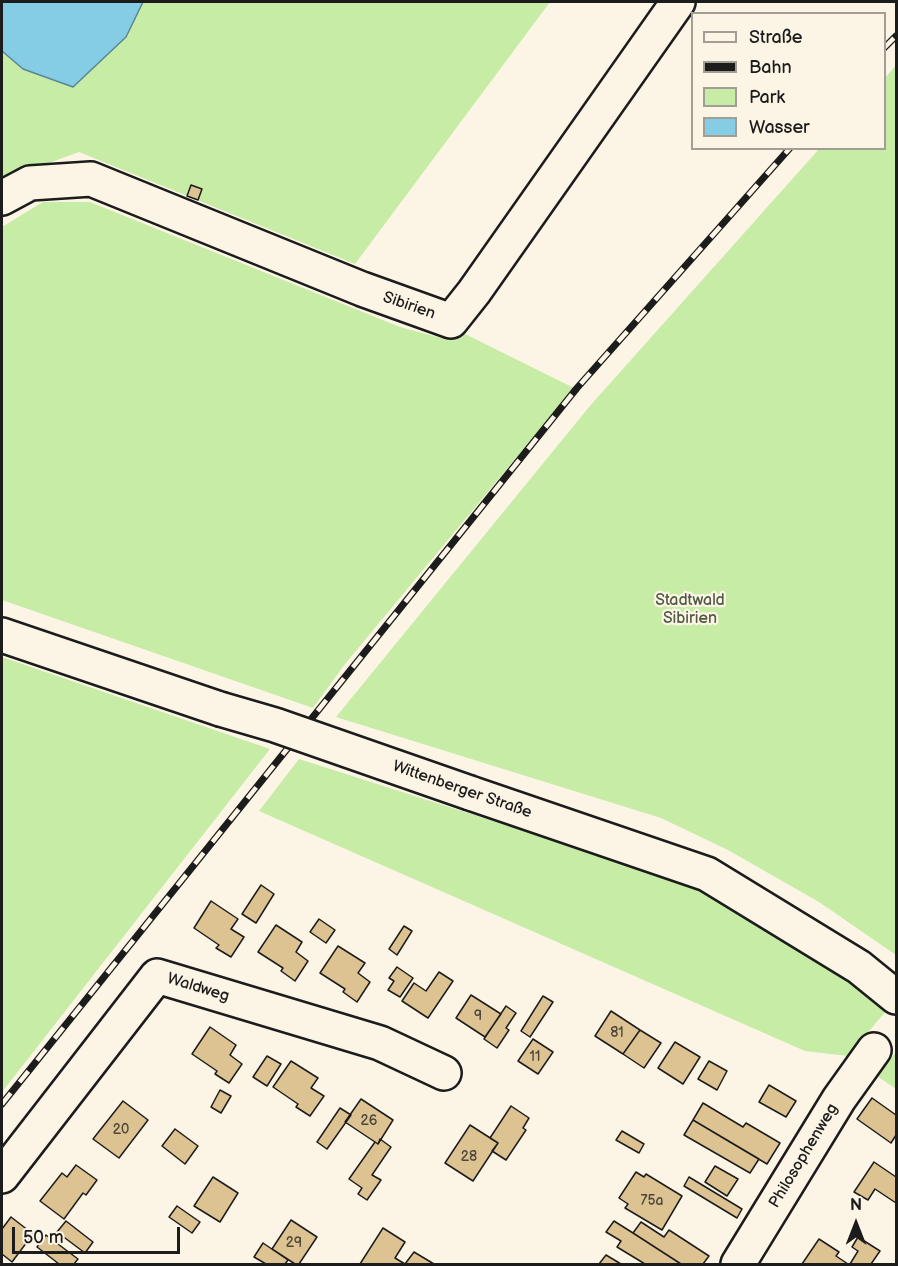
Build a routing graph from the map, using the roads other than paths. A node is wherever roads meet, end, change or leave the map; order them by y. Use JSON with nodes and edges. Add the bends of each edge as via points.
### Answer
{"nodes":[{"id":1,"x":678,"y":2,"type":"edge"},
{"id":2,"x":2,"y":198,"type":"edge"},
{"id":3,"x":2,"y":635,"type":"edge"},
{"id":4,"x":897,"y":997,"type":"edge"},
{"id":5,"x":873,"y":1050,"type":"dead end"},
{"id":6,"x":444,"y":1073,"type":"dead end"},
{"id":7,"x":2,"y":1176,"type":"edge"},
{"id":8,"x":738,"y":1264,"type":"edge"}],
"edges":[{"from":1,"to":2,"type":"street","name":"Sibirien","via":[[451,321],[362,290],[91,179],[30,183]]},
{"from":3,"to":4,"type":"street","name":"Wittenberger Straße","bridge":true,"via":[[707,874],[859,967]]},
{"from":5,"to":8,"type":"street","name":"Philosophenweg"},
{"from":6,"to":7,"type":"street","name":"Waldweg","via":[[380,1043],[157,976]]}]}
